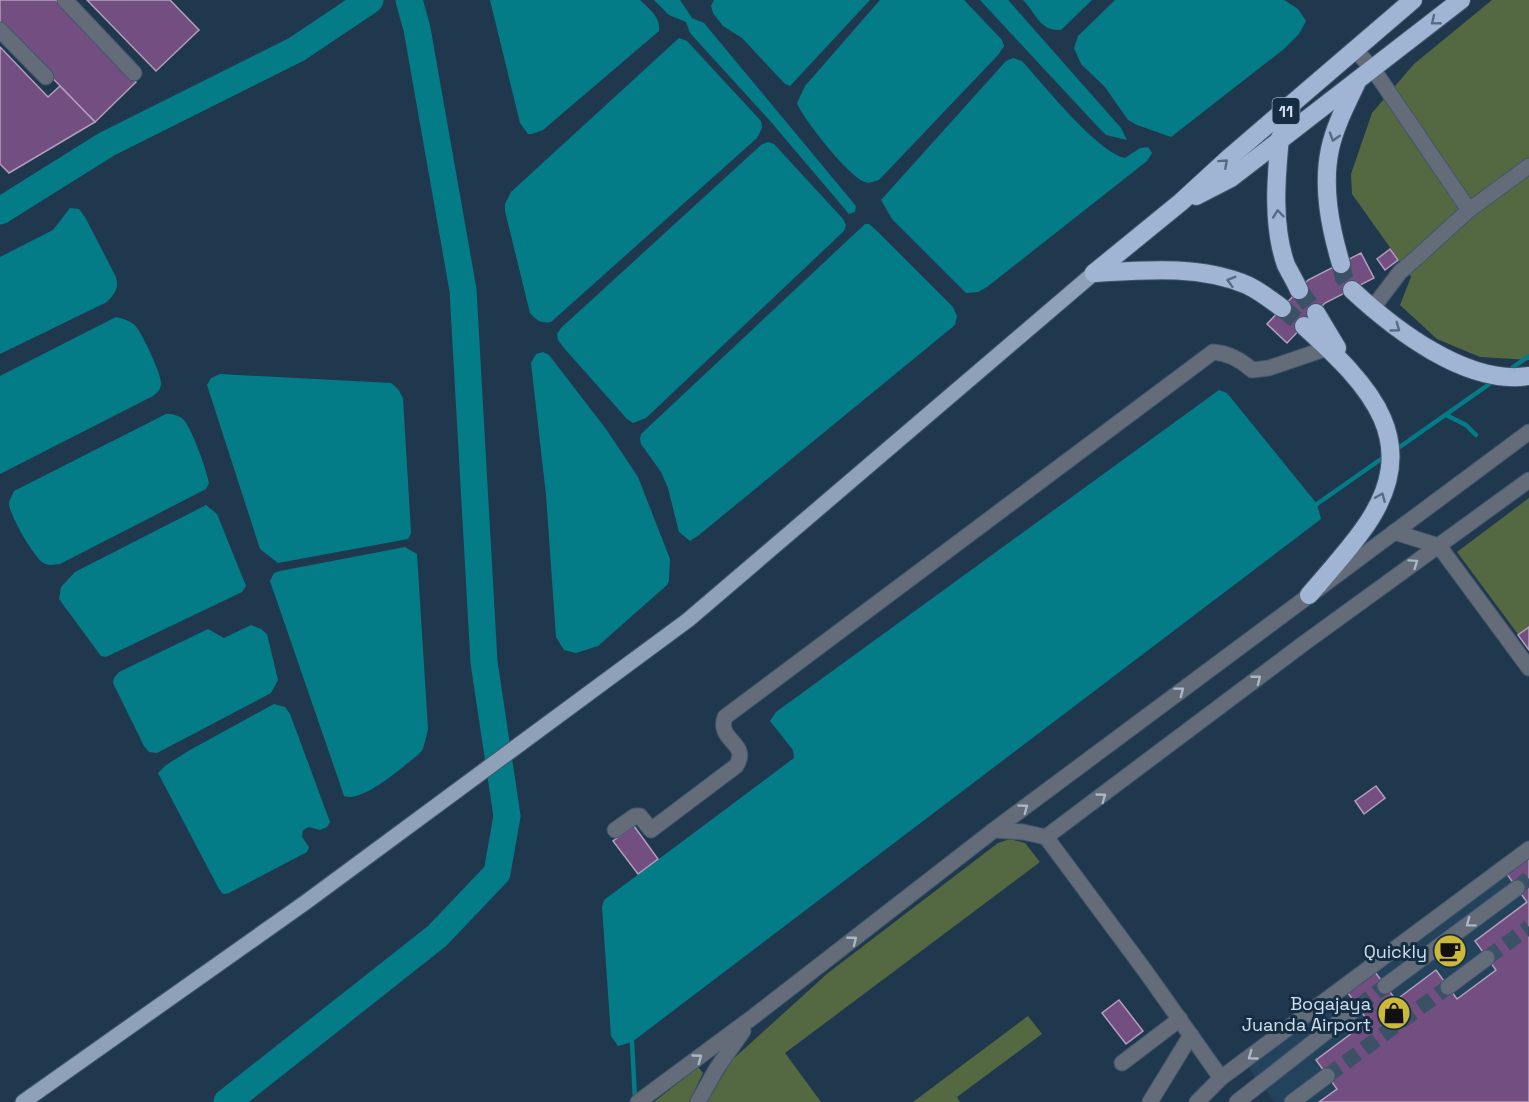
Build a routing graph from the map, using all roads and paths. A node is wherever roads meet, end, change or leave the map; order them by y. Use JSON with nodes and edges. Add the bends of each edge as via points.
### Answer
{"nodes":[{"id":1,"x":64,"y":0,"type":"edge"},
{"id":2,"x":1413,"y":0,"type":"edge"},
{"id":3,"x":1461,"y":0,"type":"edge"},
{"id":4,"x":0,"y":30,"type":"edge"},
{"id":5,"x":1355,"y":50,"type":"junction"},
{"id":6,"x":1372,"y":69,"type":"junction"},
{"id":7,"x":134,"y":74,"type":"dead end"},
{"id":8,"x":46,"y":77,"type":"dead end"},
{"id":9,"x":1356,"y":83,"type":"junction"},
{"id":10,"x":1293,"y":105,"type":"junction"},
{"id":11,"x":1280,"y":138,"type":"junction"},
{"id":12,"x":1529,"y":166,"type":"edge"},
{"id":13,"x":1181,"y":202,"type":"junction"},
{"id":14,"x":1469,"y":210,"type":"junction"},
{"id":15,"x":1341,"y":264,"type":"tunnel mouth"},
{"id":16,"x":1094,"y":273,"type":"junction"},
{"id":17,"x":1299,"y":290,"type":"tunnel mouth"},
{"id":18,"x":1352,"y":290,"type":"tunnel mouth"},
{"id":19,"x":1282,"y":308,"type":"tunnel mouth"},
{"id":20,"x":1372,"y":309,"type":"junction"},
{"id":21,"x":1328,"y":348,"type":"junction"},
{"id":22,"x":1524,"y":377,"type":"edge"},
{"id":23,"x":1355,"y":378,"type":"junction"},
{"id":24,"x":1529,"y":432,"type":"edge"},
{"id":25,"x":1529,"y":480,"type":"edge"},
{"id":26,"x":1394,"y":532,"type":"junction"},
{"id":27,"x":1439,"y":546,"type":"junction"},
{"id":28,"x":1309,"y":595,"type":"junction"},
{"id":29,"x":1529,"y":668,"type":"edge"},
{"id":30,"x":615,"y":830,"type":"dead end"},
{"id":31,"x":994,"y":830,"type":"junction"},
{"id":32,"x":1046,"y":837,"type":"junction"},
{"id":33,"x":1529,"y":849,"type":"edge"},
{"id":34,"x":1517,"y":888,"type":"tunnel mouth"},
{"id":35,"x":1487,"y":958,"type":"tunnel mouth"},
{"id":36,"x":1385,"y":986,"type":"tunnel mouth"},
{"id":37,"x":1448,"y":987,"type":"tunnel mouth"},
{"id":38,"x":1358,"y":1007,"type":"tunnel mouth"},
{"id":39,"x":753,"y":1017,"type":"junction"},
{"id":40,"x":1180,"y":1019,"type":"junction"},
{"id":41,"x":1191,"y":1035,"type":"junction"},
{"id":42,"x":1122,"y":1063,"type":"dead end"},
{"id":43,"x":1328,"y":1076,"type":"tunnel mouth"},
{"id":44,"x":1221,"y":1078,"type":"junction"},
{"id":45,"x":644,"y":1097,"type":"edge"},
{"id":46,"x":23,"y":1102,"type":"edge"},
{"id":47,"x":698,"y":1102,"type":"edge"},
{"id":48,"x":1149,"y":1102,"type":"edge"},
{"id":49,"x":1197,"y":1102,"type":"edge"},
{"id":50,"x":1238,"y":1102,"type":"edge"},
{"id":51,"x":1292,"y":1102,"type":"edge"}],
"edges":[{"from":1,"to":7,"type":"street"},
{"from":2,"to":5,"type":"highway","number":"11"},
{"from":3,"to":6,"type":"highway","number":"11","one_way":true},
{"from":4,"to":8,"type":"street"},
{"from":5,"to":6,"type":"street"},
{"from":5,"to":10,"type":"highway","number":"11"},
{"from":6,"to":9,"type":"highway","number":"11"},
{"from":6,"to":14,"type":"street"},
{"from":9,"to":11,"type":"highway","number":"11"},
{"from":9,"to":15,"type":"highway","one_way":true,"via":[[1330,150],[1326,197]]},
{"from":10,"to":11,"type":"highway"},
{"from":13,"to":10,"type":"highway","number":"11","one_way":true},
{"from":11,"to":13,"type":"highway","number":"11","via":[[1231,178]]},
{"from":17,"to":11,"type":"highway","one_way":true,"via":[[1281,248],[1275,188]]},
{"from":12,"to":14,"type":"street"},
{"from":13,"to":16,"type":"highway","number":"11"},
{"from":14,"to":20,"type":"street","via":[[1400,272]]},
{"from":19,"to":16,"type":"highway","one_way":true,"via":[[1246,285],[1186,270]]},
{"from":16,"to":46,"type":"main road","via":[[688,620],[461,789]]},
{"from":18,"to":20,"type":"highway"},
{"from":20,"to":22,"type":"highway","one_way":true,"via":[[1436,354],[1484,373]]},
{"from":21,"to":23,"type":"highway"},
{"from":21,"to":23,"type":"highway","via":[[1310,319]]},
{"from":21,"to":30,"type":"street","via":[[1269,369],[1252,370],[1243,362],[1213,352],[725,717],[725,732],[741,751],[736,766],[651,830],[640,816]]},
{"from":28,"to":23,"type":"highway","one_way":true,"via":[[1363,531],[1384,494],[1389,471],[1390,436],[1381,412]]},
{"from":24,"to":26,"type":"street"},
{"from":25,"to":27,"type":"street"},
{"from":26,"to":27,"type":"street"},
{"from":26,"to":28,"type":"street"},
{"from":27,"to":29,"type":"street"},
{"from":32,"to":27,"type":"street","one_way":true},
{"from":31,"to":28,"type":"street","one_way":true},
{"from":31,"to":32,"type":"street"},
{"from":39,"to":31,"type":"street","one_way":true},
{"from":32,"to":40,"type":"street"},
{"from":33,"to":44,"type":"street","one_way":true},
{"from":34,"to":36,"type":"street","one_way":true},
{"from":35,"to":37,"type":"street"},
{"from":38,"to":50,"type":"street"},
{"from":45,"to":39,"type":"street","one_way":true},
{"from":39,"to":47,"type":"street"},
{"from":40,"to":41,"type":"street"},
{"from":40,"to":42,"type":"street"},
{"from":41,"to":44,"type":"street"},
{"from":41,"to":48,"type":"street"},
{"from":43,"to":51,"type":"street"},
{"from":44,"to":49,"type":"street"}]}
